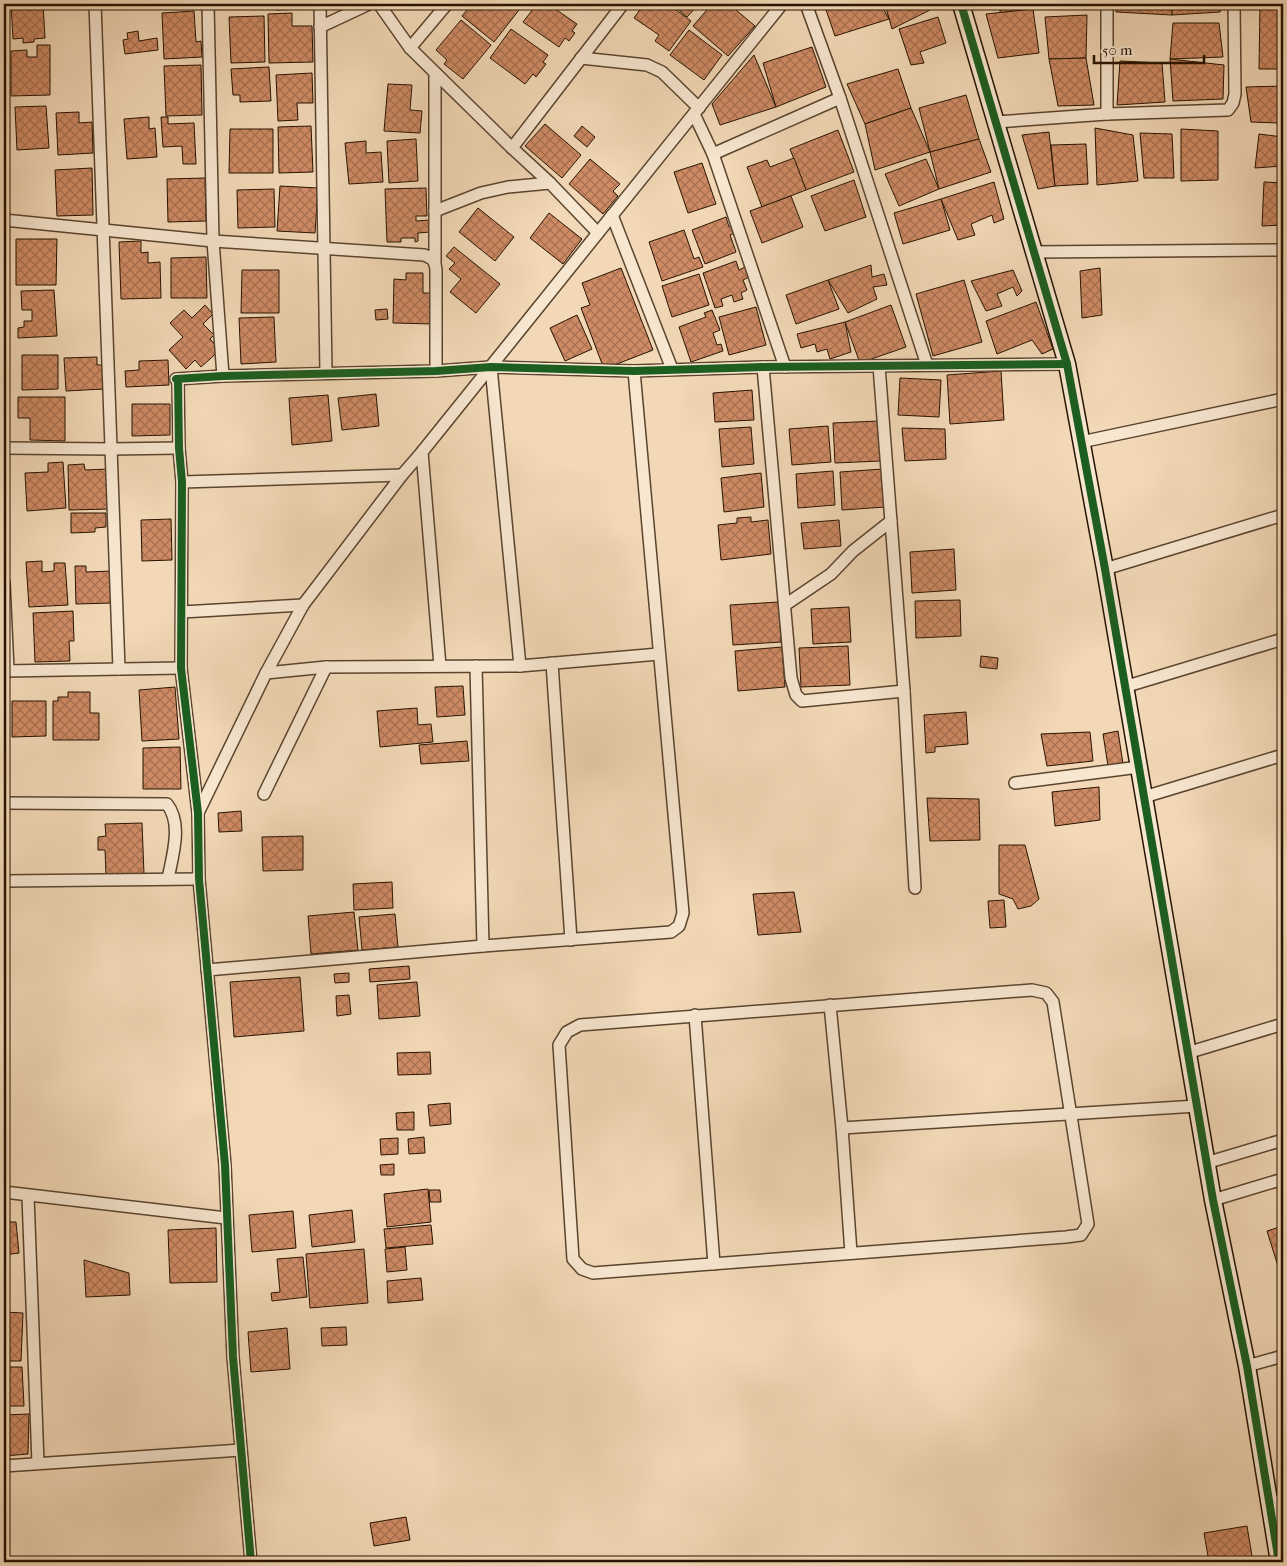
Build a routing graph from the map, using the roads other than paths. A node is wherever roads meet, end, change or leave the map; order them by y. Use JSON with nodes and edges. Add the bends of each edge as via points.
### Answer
{"nodes":[{"id":1,"x":95,"y":4,"type":"edge"},
{"id":2,"x":208,"y":4,"type":"edge"},
{"id":3,"x":320,"y":4,"type":"edge"},
{"id":4,"x":369,"y":4,"type":"edge"},
{"id":5,"x":379,"y":4,"type":"edge"},
{"id":6,"x":447,"y":4,"type":"edge"},
{"id":7,"x":623,"y":4,"type":"edge"},
{"id":8,"x":782,"y":4,"type":"edge"},
{"id":9,"x":806,"y":4,"type":"edge"},
{"id":10,"x":961,"y":4,"type":"edge"},
{"id":11,"x":1106,"y":4,"type":"edge"},
{"id":12,"x":1234,"y":4,"type":"edge"},
{"id":13,"x":320,"y":27,"type":"junction"},
{"id":14,"x":410,"y":48,"type":"junction"},
{"id":15,"x":581,"y":58,"type":"junction"},
{"id":16,"x":435,"y":72,"type":"junction"},
{"id":17,"x":840,"y":98,"type":"junction"},
{"id":18,"x":696,"y":111,"type":"junction"},
{"id":19,"x":1107,"y":114,"type":"junction"},
{"id":20,"x":996,"y":122,"type":"junction"},
{"id":21,"x":512,"y":148,"type":"junction"},
{"id":22,"x":713,"y":154,"type":"junction"},
{"id":23,"x":550,"y":183,"type":"junction"},
{"id":24,"x":435,"y":211,"type":"junction"},
{"id":25,"x":612,"y":215,"type":"junction"},
{"id":26,"x":4,"y":220,"type":"edge"},
{"id":27,"x":103,"y":229,"type":"junction"},
{"id":28,"x":598,"y":233,"type":"junction"},
{"id":29,"x":213,"y":241,"type":"junction"},
{"id":30,"x":325,"y":249,"type":"junction"},
{"id":31,"x":1283,"y":250,"type":"edge"},
{"id":32,"x":1034,"y":252,"type":"junction"},
{"id":33,"x":435,"y":262,"type":"junction"},
{"id":34,"x":1067,"y":364,"type":"junction"},
{"id":35,"x":927,"y":365,"type":"junction"},
{"id":36,"x":491,"y":366,"type":"junction"},
{"id":37,"x":879,"y":366,"type":"junction"},
{"id":38,"x":763,"y":367,"type":"junction"},
{"id":39,"x":785,"y":367,"type":"junction"},
{"id":40,"x":672,"y":369,"type":"junction"},
{"id":41,"x":436,"y":371,"type":"junction"},
{"id":42,"x":634,"y":371,"type":"junction"},
{"id":43,"x":326,"y":374,"type":"junction"},
{"id":44,"x":223,"y":376,"type":"junction"},
{"id":45,"x":1283,"y":399,"type":"edge"},
{"id":46,"x":1081,"y":442,"type":"junction"},
{"id":47,"x":4,"y":448,"type":"edge"},
{"id":48,"x":179,"y":448,"type":"junction"},
{"id":49,"x":111,"y":449,"type":"junction"},
{"id":50,"x":422,"y":452,"type":"junction"},
{"id":51,"x":402,"y":475,"type":"junction"},
{"id":52,"x":182,"y":482,"type":"junction"},
{"id":53,"x":1283,"y":515,"type":"edge"},
{"id":54,"x":891,"y":521,"type":"junction"},
{"id":55,"x":1105,"y":569,"type":"junction"},
{"id":56,"x":4,"y":583,"type":"edge"},
{"id":57,"x":303,"y":605,"type":"junction"},
{"id":58,"x":785,"y":605,"type":"junction"},
{"id":59,"x":182,"y":612,"type":"junction"},
{"id":60,"x":1283,"y":639,"type":"edge"},
{"id":61,"x":659,"y":654,"type":"junction"},
{"id":62,"x":552,"y":663,"type":"junction"},
{"id":63,"x":440,"y":666,"type":"junction"},
{"id":64,"x":476,"y":666,"type":"junction"},
{"id":65,"x":520,"y":666,"type":"junction"},
{"id":66,"x":326,"y":667,"type":"junction"},
{"id":67,"x":181,"y":668,"type":"junction"},
{"id":68,"x":119,"y":669,"type":"junction"},
{"id":69,"x":6,"y":670,"type":"edge"},
{"id":70,"x":266,"y":673,"type":"junction"},
{"id":71,"x":1124,"y":687,"type":"junction"},
{"id":72,"x":904,"y":691,"type":"junction"},
{"id":73,"x":1283,"y":755,"type":"edge"},
{"id":74,"x":1139,"y":767,"type":"junction"},
{"id":75,"x":1015,"y":783,"type":"dead end"},
{"id":76,"x":264,"y":794,"type":"dead end"},
{"id":77,"x":1144,"y":797,"type":"junction"},
{"id":78,"x":4,"y":804,"type":"edge"},
{"id":79,"x":198,"y":814,"type":"junction"},
{"id":80,"x":168,"y":879,"type":"junction"},
{"id":81,"x":198,"y":879,"type":"junction"},
{"id":82,"x":4,"y":881,"type":"edge"},
{"id":83,"x":915,"y":888,"type":"dead end"},
{"id":84,"x":571,"y":940,"type":"junction"},
{"id":85,"x":483,"y":946,"type":"junction"},
{"id":86,"x":207,"y":970,"type":"junction"},
{"id":87,"x":830,"y":1005,"type":"junction"},
{"id":88,"x":695,"y":1015,"type":"junction"},
{"id":89,"x":1283,"y":1024,"type":"edge"},
{"id":90,"x":1188,"y":1053,"type":"junction"},
{"id":91,"x":1196,"y":1106,"type":"junction"},
{"id":92,"x":1070,"y":1114,"type":"junction"},
{"id":93,"x":842,"y":1128,"type":"junction"},
{"id":94,"x":1283,"y":1140,"type":"edge"},
{"id":95,"x":1206,"y":1163,"type":"junction"},
{"id":96,"x":1283,"y":1179,"type":"edge"},
{"id":97,"x":4,"y":1192,"type":"edge"},
{"id":98,"x":28,"y":1196,"type":"junction"},
{"id":99,"x":1213,"y":1200,"type":"junction"},
{"id":100,"x":226,"y":1218,"type":"junction"},
{"id":101,"x":851,"y":1253,"type":"junction"},
{"id":102,"x":714,"y":1264,"type":"junction"},
{"id":103,"x":1283,"y":1356,"type":"edge"},
{"id":104,"x":1247,"y":1366,"type":"junction"},
{"id":105,"x":241,"y":1450,"type":"junction"},
{"id":106,"x":38,"y":1463,"type":"junction"},
{"id":107,"x":4,"y":1466,"type":"edge"},
{"id":108,"x":1276,"y":1502,"type":"edge"},
{"id":109,"x":251,"y":1562,"type":"edge"},
{"id":110,"x":1279,"y":1562,"type":"edge"}],
"edges":[{"from":1,"to":27,"type":"street"},
{"from":2,"to":29,"type":"street"},
{"from":3,"to":13,"type":"street"},
{"from":4,"to":13,"type":"street"},
{"from":5,"to":14,"type":"street"},
{"from":6,"to":14,"type":"street"},
{"from":7,"to":15,"type":"street"},
{"from":8,"to":18,"type":"street"},
{"from":9,"to":17,"type":"street"},
{"from":10,"to":20,"type":"street"},
{"from":11,"to":19,"type":"street"},
{"from":12,"to":19,"type":"street","via":[[1235,94],[1228,110]]},
{"from":13,"to":30,"type":"street"},
{"from":14,"to":16,"type":"street"},
{"from":15,"to":18,"type":"street","via":[[647,65],[662,72]]},
{"from":15,"to":21,"type":"street"},
{"from":16,"to":21,"type":"street"},
{"from":16,"to":24,"type":"street"},
{"from":17,"to":22,"type":"street"},
{"from":17,"to":35,"type":"street"},
{"from":18,"to":22,"type":"street"},
{"from":18,"to":25,"type":"street"},
{"from":19,"to":20,"type":"street"},
{"from":20,"to":32,"type":"street"},
{"from":21,"to":23,"type":"street"},
{"from":22,"to":39,"type":"street"},
{"from":23,"to":24,"type":"street","via":[[481,192]]},
{"from":23,"to":28,"type":"street"},
{"from":24,"to":33,"type":"street"},
{"from":25,"to":28,"type":"street"},
{"from":25,"to":40,"type":"street"},
{"from":26,"to":27,"type":"street"},
{"from":27,"to":29,"type":"street"},
{"from":27,"to":49,"type":"street"},
{"from":28,"to":36,"type":"street"},
{"from":29,"to":30,"type":"street"},
{"from":29,"to":44,"type":"street"},
{"from":30,"to":33,"type":"street","via":[[424,255]]},
{"from":30,"to":43,"type":"street"},
{"from":31,"to":32,"type":"street"},
{"from":32,"to":34,"type":"street"},
{"from":33,"to":41,"type":"street"},
{"from":34,"to":35,"type":"street"},
{"from":34,"to":46,"type":"street"},
{"from":35,"to":37,"type":"street"},
{"from":36,"to":41,"type":"street"},
{"from":36,"to":42,"type":"street"},
{"from":36,"to":50,"type":"street"},
{"from":36,"to":65,"type":"street"},
{"from":37,"to":39,"type":"street"},
{"from":37,"to":54,"type":"street"},
{"from":38,"to":39,"type":"street"},
{"from":38,"to":40,"type":"street"},
{"from":38,"to":58,"type":"street"},
{"from":40,"to":42,"type":"street"},
{"from":41,"to":43,"type":"street"},
{"from":42,"to":61,"type":"street"},
{"from":43,"to":44,"type":"street"},
{"from":44,"to":48,"type":"street","via":[[176,379]]},
{"from":45,"to":46,"type":"street"},
{"from":46,"to":55,"type":"street"},
{"from":47,"to":49,"type":"street"},
{"from":48,"to":49,"type":"street"},
{"from":48,"to":52,"type":"street"},
{"from":49,"to":68,"type":"street"},
{"from":50,"to":51,"type":"street"},
{"from":50,"to":63,"type":"street"},
{"from":51,"to":52,"type":"street"},
{"from":51,"to":57,"type":"street"},
{"from":52,"to":59,"type":"street"},
{"from":53,"to":55,"type":"street"},
{"from":54,"to":58,"type":"street","via":[[853,551],[831,574]]},
{"from":54,"to":72,"type":"street"},
{"from":55,"to":71,"type":"street"},
{"from":56,"to":69,"type":"street"},
{"from":57,"to":59,"type":"street"},
{"from":57,"to":70,"type":"street"},
{"from":58,"to":72,"type":"street","via":[[791,678],[796,695],[802,701]]},
{"from":59,"to":67,"type":"street"},
{"from":60,"to":71,"type":"street"},
{"from":61,"to":62,"type":"street"},
{"from":61,"to":84,"type":"street","via":[[684,913],[680,926],[671,932]]},
{"from":62,"to":65,"type":"street"},
{"from":62,"to":84,"type":"street"},
{"from":63,"to":64,"type":"street"},
{"from":63,"to":66,"type":"street"},
{"from":64,"to":65,"type":"street"},
{"from":64,"to":85,"type":"street"},
{"from":66,"to":70,"type":"street"},
{"from":66,"to":76,"type":"street"},
{"from":67,"to":68,"type":"street"},
{"from":67,"to":79,"type":"street"},
{"from":68,"to":69,"type":"street"},
{"from":70,"to":79,"type":"street"},
{"from":71,"to":74,"type":"street"},
{"from":72,"to":83,"type":"street"},
{"from":73,"to":77,"type":"street"},
{"from":74,"to":75,"type":"street"},
{"from":74,"to":77,"type":"street"},
{"from":77,"to":90,"type":"street"},
{"from":78,"to":80,"type":"street","via":[[167,804],[175,820]]},
{"from":79,"to":81,"type":"street"},
{"from":80,"to":81,"type":"street"},
{"from":80,"to":82,"type":"street"},
{"from":81,"to":86,"type":"street"},
{"from":84,"to":85,"type":"street"},
{"from":85,"to":86,"type":"street"},
{"from":86,"to":100,"type":"street","via":[[225,1164]]},
{"from":87,"to":88,"type":"street"},
{"from":87,"to":92,"type":"street","via":[[1032,990],[1046,993],[1052,1002]]},
{"from":87,"to":93,"type":"street"},
{"from":88,"to":102,"type":"street"},
{"from":88,"to":102,"type":"street","via":[[580,1024],[567,1032],[559,1045],[574,1259],[582,1269],[593,1274]]},
{"from":89,"to":90,"type":"street"},
{"from":90,"to":91,"type":"street"},
{"from":91,"to":92,"type":"street"},
{"from":91,"to":95,"type":"street"},
{"from":92,"to":93,"type":"street"},
{"from":92,"to":101,"type":"street","via":[[1088,1224],[1081,1234]]},
{"from":93,"to":101,"type":"street"},
{"from":94,"to":95,"type":"street"},
{"from":95,"to":99,"type":"street"},
{"from":96,"to":99,"type":"street"},
{"from":97,"to":98,"type":"street"},
{"from":98,"to":100,"type":"street"},
{"from":98,"to":106,"type":"street"},
{"from":99,"to":104,"type":"street"},
{"from":100,"to":105,"type":"street"},
{"from":101,"to":102,"type":"street"},
{"from":103,"to":104,"type":"street"},
{"from":104,"to":108,"type":"street"},
{"from":105,"to":106,"type":"street"},
{"from":105,"to":109,"type":"street"},
{"from":106,"to":107,"type":"street"},
{"from":108,"to":110,"type":"street"}]}
